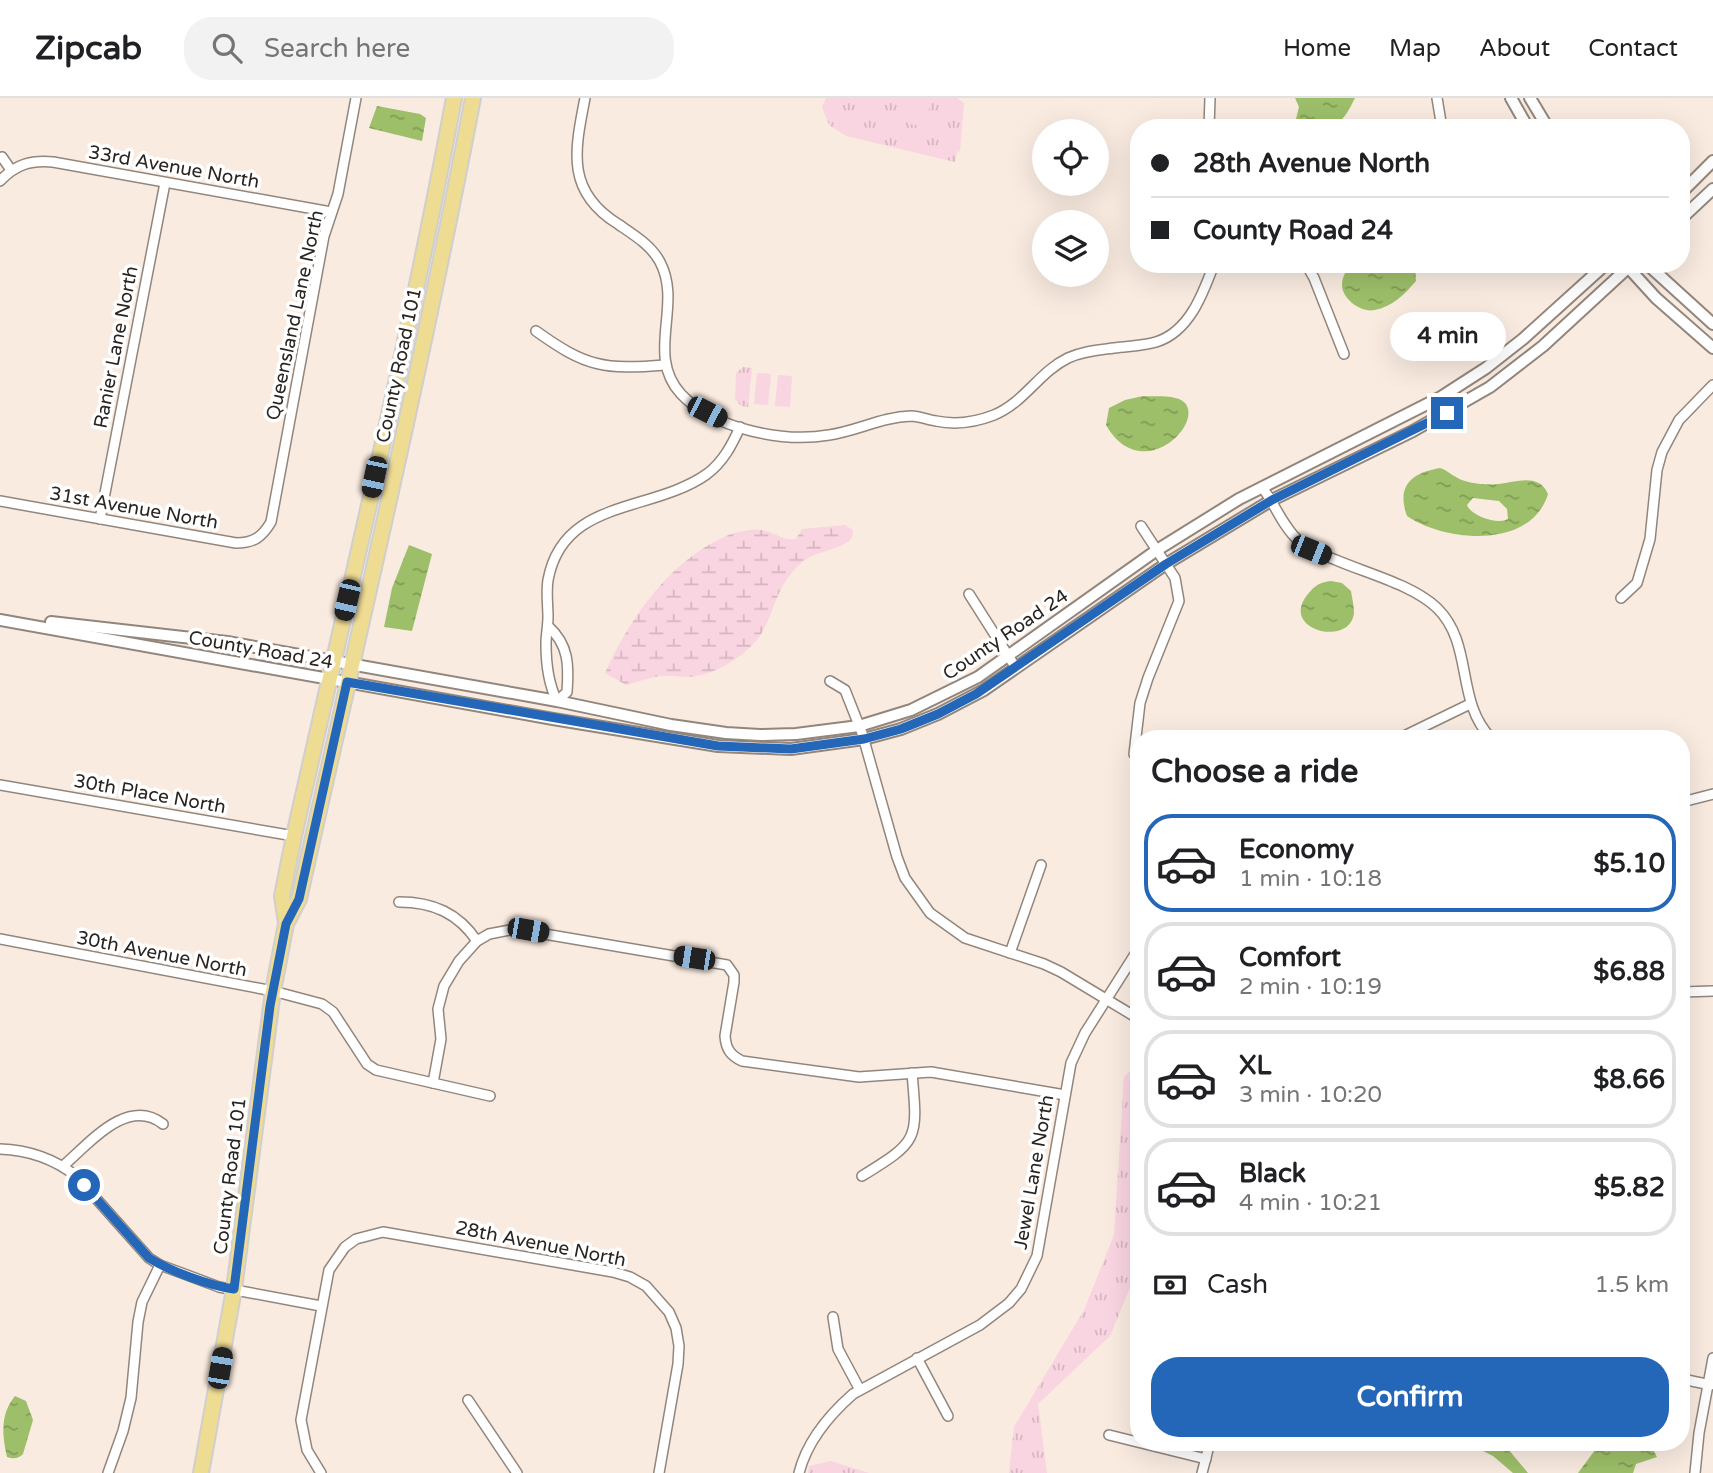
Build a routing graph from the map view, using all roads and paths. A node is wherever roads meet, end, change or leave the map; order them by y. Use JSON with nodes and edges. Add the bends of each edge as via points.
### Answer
{"nodes":[{"id":1,"x":356,"y":98,"type":"edge"},
{"id":2,"x":454,"y":98,"type":"edge"},
{"id":3,"x":472,"y":98,"type":"edge"},
{"id":4,"x":585,"y":98,"type":"edge"},
{"id":5,"x":1210,"y":98,"type":"edge"},
{"id":6,"x":1437,"y":98,"type":"edge"},
{"id":7,"x":1511,"y":98,"type":"edge"},
{"id":8,"x":1531,"y":98,"type":"edge"},
{"id":9,"x":1209,"y":119,"type":"edge"},
{"id":10,"x":1440,"y":119,"type":"edge"},
{"id":11,"x":1523,"y":119,"type":"edge"},
{"id":12,"x":1543,"y":119,"type":"edge"},
{"id":13,"x":2,"y":157,"type":"edge"},
{"id":14,"x":1713,"y":161,"type":"edge"},
{"id":15,"x":11,"y":170,"type":"junction"},
{"id":16,"x":0,"y":181,"type":"edge"},
{"id":17,"x":165,"y":183,"type":"junction"},
{"id":18,"x":1690,"y":184,"type":"edge"},
{"id":19,"x":1713,"y":189,"type":"edge"},
{"id":20,"x":1690,"y":211,"type":"edge"},
{"id":21,"x":331,"y":212,"type":"junction"},
{"id":22,"x":1210,"y":273,"type":"edge"},
{"id":23,"x":1311,"y":273,"type":"edge"},
{"id":24,"x":1596,"y":273,"type":"edge"},
{"id":25,"x":1620,"y":273,"type":"edge"},
{"id":26,"x":1635,"y":273,"type":"edge"},
{"id":27,"x":1657,"y":273,"type":"edge"},
{"id":28,"x":1713,"y":324,"type":"edge"},
{"id":29,"x":536,"y":331,"type":"dead end"},
{"id":30,"x":1713,"y":348,"type":"edge"},
{"id":31,"x":1344,"y":354,"type":"dead end"},
{"id":32,"x":665,"y":365,"type":"junction"},
{"id":33,"x":1713,"y":384,"type":"edge"},
{"id":34,"x":740,"y":427,"type":"junction"},
{"id":35,"x":1262,"y":487,"type":"junction"},
{"id":36,"x":1272,"y":500,"type":"junction"},
{"id":37,"x":0,"y":501,"type":"edge"},
{"id":38,"x":100,"y":519,"type":"junction"},
{"id":39,"x":1141,"y":526,"type":"dead end"},
{"id":40,"x":261,"y":537,"type":"joint"},
{"id":41,"x":1157,"y":551,"type":"junction"},
{"id":42,"x":1166,"y":564,"type":"junction"},
{"id":43,"x":969,"y":594,"type":"dead end"},
{"id":44,"x":1621,"y":598,"type":"dead end"},
{"id":45,"x":0,"y":618,"type":"edge"},
{"id":46,"x":548,"y":626,"type":"junction"},
{"id":47,"x":1007,"y":657,"type":"junction"},
{"id":48,"x":333,"y":661,"type":"junction"},
{"id":49,"x":351,"y":664,"type":"junction"},
{"id":50,"x":1016,"y":668,"type":"junction"},
{"id":51,"x":329,"y":678,"type":"junction"},
{"id":52,"x":830,"y":681,"type":"dead end"},
{"id":53,"x":347,"y":682,"type":"junction"},
{"id":54,"x":557,"y":701,"type":"junction"},
{"id":55,"x":1470,"y":704,"type":"junction"},
{"id":56,"x":553,"y":719,"type":"junction"},
{"id":57,"x":1137,"y":730,"type":"edge"},
{"id":58,"x":1416,"y":730,"type":"edge"},
{"id":59,"x":1485,"y":730,"type":"edge"},
{"id":60,"x":862,"y":733,"type":"junction"},
{"id":61,"x":0,"y":785,"type":"edge"},
{"id":62,"x":1713,"y":793,"type":"edge"},
{"id":63,"x":1690,"y":800,"type":"edge"},
{"id":64,"x":294,"y":836,"type":"junction"},
{"id":65,"x":1041,"y":865,"type":"dead end"},
{"id":66,"x":399,"y":902,"type":"dead end"},
{"id":67,"x":286,"y":924,"type":"junction"},
{"id":68,"x":0,"y":939,"type":"edge"},
{"id":69,"x":477,"y":941,"type":"junction"},
{"id":70,"x":1010,"y":953,"type":"junction"},
{"id":71,"x":1130,"y":962,"type":"edge"},
{"id":72,"x":273,"y":991,"type":"junction"},
{"id":73,"x":1713,"y":991,"type":"edge"},
{"id":74,"x":1690,"y":992,"type":"edge"},
{"id":75,"x":1107,"y":999,"type":"junction"},
{"id":76,"x":1130,"y":1013,"type":"edge"},
{"id":77,"x":912,"y":1073,"type":"junction"},
{"id":78,"x":433,"y":1083,"type":"junction"},
{"id":79,"x":1065,"y":1095,"type":"junction"},
{"id":80,"x":490,"y":1096,"type":"dead end"},
{"id":81,"x":163,"y":1124,"type":"dead end"},
{"id":82,"x":0,"y":1149,"type":"edge"},
{"id":83,"x":63,"y":1166,"type":"junction"},
{"id":84,"x":862,"y":1176,"type":"dead end"},
{"id":85,"x":160,"y":1265,"type":"junction"},
{"id":86,"x":234,"y":1289,"type":"junction"},
{"id":87,"x":321,"y":1306,"type":"junction"},
{"id":88,"x":833,"y":1317,"type":"dead end"},
{"id":89,"x":917,"y":1358,"type":"junction"},
{"id":90,"x":1713,"y":1358,"type":"edge"},
{"id":91,"x":1690,"y":1380,"type":"edge"},
{"id":92,"x":1710,"y":1384,"type":"edge"},
{"id":93,"x":860,"y":1390,"type":"junction"},
{"id":94,"x":468,"y":1401,"type":"dead end"},
{"id":95,"x":948,"y":1416,"type":"dead end"},
{"id":96,"x":1109,"y":1435,"type":"dead end"},
{"id":97,"x":1130,"y":1440,"type":"edge"},
{"id":98,"x":1174,"y":1451,"type":"edge"},
{"id":99,"x":1208,"y":1451,"type":"edge"},
{"id":100,"x":1206,"y":1459,"type":"junction"},
{"id":101,"x":108,"y":1473,"type":"edge"},
{"id":102,"x":201,"y":1473,"type":"edge"},
{"id":103,"x":321,"y":1473,"type":"edge"},
{"id":104,"x":517,"y":1473,"type":"edge"},
{"id":105,"x":659,"y":1473,"type":"edge"},
{"id":106,"x":799,"y":1473,"type":"edge"},
{"id":107,"x":1202,"y":1473,"type":"edge"},
{"id":108,"x":1695,"y":1473,"type":"edge"}],
"edges":[{"from":1,"to":21,"type":"street","name":"Queensland Lane North"},
{"from":2,"to":48,"type":"main road","name":"County Road 101"},
{"from":3,"to":49,"type":"main road","name":"County Road 101"},
{"from":4,"to":32,"type":"street","via":[[577,170],[599,210],[638,237],[659,260],[669,289]]},
{"from":5,"to":9,"type":"street"},
{"from":6,"to":10,"type":"street"},
{"from":7,"to":11,"type":"street"},
{"from":8,"to":12,"type":"street"},
{"from":13,"to":15,"type":"street"},
{"from":14,"to":18,"type":"street"},
{"from":15,"to":16,"type":"street"},
{"from":15,"to":17,"type":"street","name":"33rd Avenue North","via":[[24,163],[53,162]]},
{"from":17,"to":21,"type":"street","name":"33rd Avenue North"},
{"from":17,"to":38,"type":"street","name":"Ranier Lane North"},
{"from":19,"to":20,"type":"street"},
{"from":21,"to":40,"type":"street","name":"Queensland Lane North","via":[[271,522]]},
{"from":22,"to":34,"type":"street","via":[[1188,319],[1169,336],[1067,359],[1020,400],[989,417],[954,423],[914,416],[888,418],[849,431],[807,437]]},
{"from":23,"to":31,"type":"street"},
{"from":24,"to":35,"type":"street","name":"County Road 24","via":[[1523,340],[1441,397]]},
{"from":25,"to":36,"type":"street","name":"County Road 24","via":[[1543,346],[1490,387],[1413,431]]},
{"from":26,"to":30,"type":"street"},
{"from":27,"to":28,"type":"street"},
{"from":29,"to":32,"type":"street","via":[[593,364],[612,368]]},
{"from":32,"to":34,"type":"street","via":[[680,393]]},
{"from":33,"to":44,"type":"street","via":[[1679,420],[1662,452],[1650,539],[1637,583]]},
{"from":34,"to":46,"type":"street","via":[[733,444],[709,473],[693,483],[601,515],[573,532],[558,552],[547,582]]},
{"from":35,"to":36,"type":"street"},
{"from":35,"to":41,"type":"street","name":"County Road 24"},
{"from":36,"to":42,"type":"street","name":"County Road 24"},
{"from":36,"to":55,"type":"street","via":[[1296,539],[1311,550],[1422,596],[1436,607],[1457,636]]},
{"from":37,"to":38,"type":"street","name":"31st Avenue North"},
{"from":38,"to":40,"type":"street","name":"31st Avenue North","via":[[236,542]]},
{"from":39,"to":41,"type":"street"},
{"from":41,"to":42,"type":"street"},
{"from":41,"to":47,"type":"street","name":"County Road 24"},
{"from":42,"to":50,"type":"street","name":"County Road 24"},
{"from":42,"to":57,"type":"street","via":[[1175,578],[1179,601],[1147,678]]},
{"from":43,"to":47,"type":"street"},
{"from":45,"to":48,"type":"street","name":"County Road 24","via":[[228,642]]},
{"from":45,"to":51,"type":"street","name":"County Road 24"},
{"from":46,"to":54,"type":"street","via":[[551,690]]},
{"from":46,"to":54,"type":"street","via":[[561,638],[567,662],[567,692]]},
{"from":47,"to":50,"type":"street"},
{"from":47,"to":60,"type":"street","name":"County Road 24","via":[[944,695]]},
{"from":48,"to":49,"type":"street","name":"County Road 24"},
{"from":48,"to":51,"type":"main road","name":"County Road 101"},
{"from":49,"to":53,"type":"main road","name":"County Road 101"},
{"from":49,"to":54,"type":"street","name":"County Road 24"},
{"from":50,"to":60,"type":"street","name":"County Road 24","via":[[938,714],[901,729]]},
{"from":51,"to":53,"type":"street","name":"County Road 24"},
{"from":51,"to":64,"type":"main road","name":"County Road 101"},
{"from":52,"to":60,"type":"street","via":[[845,690]]},
{"from":53,"to":56,"type":"street","name":"County Road 24"},
{"from":53,"to":67,"type":"main road","name":"County Road 101","via":[[299,899]]},
{"from":54,"to":56,"type":"street"},
{"from":54,"to":60,"type":"street","name":"County Road 24","via":[[726,733]]},
{"from":55,"to":58,"type":"street"},
{"from":55,"to":59,"type":"street"},
{"from":56,"to":60,"type":"street","name":"County Road 24","via":[[748,749],[791,749]]},
{"from":60,"to":70,"type":"street","via":[[897,857],[916,896],[946,927]]},
{"from":61,"to":64,"type":"street","name":"30th Place North"},
{"from":62,"to":63,"type":"street"},
{"from":64,"to":67,"type":"main road","name":"County Road 101","via":[[282,896]]},
{"from":65,"to":70,"type":"street"},
{"from":66,"to":69,"type":"street","via":[[447,912]]},
{"from":67,"to":72,"type":"main road","name":"County Road 101"},
{"from":68,"to":72,"type":"street","name":"30th Avenue North"},
{"from":69,"to":77,"type":"street","via":[[502,931],[528,930],[721,963],[731,970],[734,982],[725,1036],[729,1052],[742,1061],[859,1077]]},
{"from":69,"to":78,"type":"street","via":[[459,961],[439,997],[441,1039]]},
{"from":70,"to":75,"type":"street","via":[[1053,968]]},
{"from":71,"to":75,"type":"street","name":"Jewel Lane North"},
{"from":72,"to":78,"type":"street","name":"30th Avenue North","via":[[322,1004],[333,1012],[367,1064],[376,1070]]},
{"from":72,"to":86,"type":"main road","name":"County Road 101"},
{"from":73,"to":74,"type":"street"},
{"from":75,"to":76,"type":"street"},
{"from":75,"to":79,"type":"street","name":"Jewel Lane North","via":[[1077,1048]]},
{"from":77,"to":79,"type":"street","via":[[938,1073]]},
{"from":77,"to":84,"type":"street","via":[[915,1113],[911,1139]]},
{"from":78,"to":80,"type":"street","name":"30th Avenue North"},
{"from":79,"to":89,"type":"street","name":"Jewel Lane North","via":[[1037,1256],[1021,1289],[996,1315]]},
{"from":81,"to":83,"type":"street","via":[[152,1115],[141,1114],[114,1122]]},
{"from":82,"to":83,"type":"street","via":[[38,1154]]},
{"from":83,"to":85,"type":"street"},
{"from":85,"to":86,"type":"street"},
{"from":85,"to":101,"type":"street","via":[[142,1302],[131,1398]]},
{"from":86,"to":87,"type":"street"},
{"from":86,"to":102,"type":"main road","name":"County Road 101"},
{"from":87,"to":103,"type":"street","name":"28th Avenue North","via":[[301,1420],[307,1450]]},
{"from":87,"to":105,"type":"street","name":"28th Avenue North","via":[[329,1270],[345,1247],[369,1234],[397,1233],[630,1277],[646,1286],[669,1312],[679,1346]]},
{"from":88,"to":93,"type":"street","via":[[838,1349]]},
{"from":89,"to":93,"type":"street","name":"Jewel Lane North"},
{"from":89,"to":95,"type":"street"},
{"from":90,"to":92,"type":"street"},
{"from":91,"to":92,"type":"street"},
{"from":92,"to":108,"type":"street"},
{"from":93,"to":106,"type":"street","name":"Jewel Lane North","via":[[821,1427]]},
{"from":94,"to":104,"type":"street"},
{"from":96,"to":97,"type":"street"},
{"from":98,"to":100,"type":"street"},
{"from":99,"to":100,"type":"street"},
{"from":100,"to":107,"type":"street"}]}
